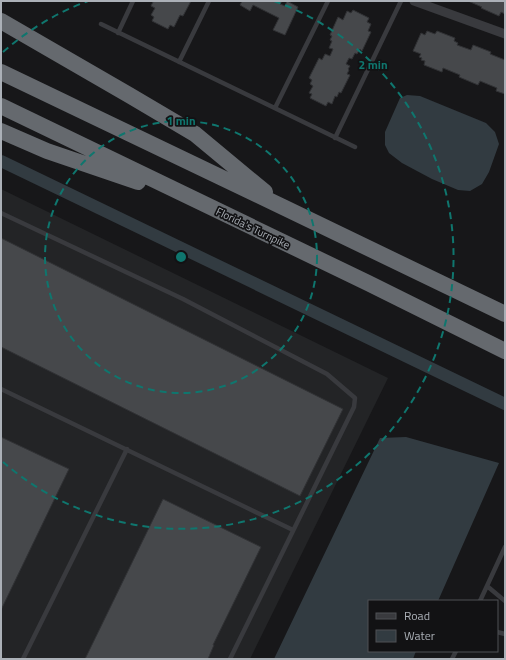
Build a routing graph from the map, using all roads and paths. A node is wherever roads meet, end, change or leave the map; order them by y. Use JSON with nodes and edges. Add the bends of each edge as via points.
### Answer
{"nodes":[{"id":1,"x":133,"y":1,"type":"edge"},
{"id":2,"x":209,"y":1,"type":"edge"},
{"id":3,"x":328,"y":1,"type":"edge"},
{"id":4,"x":401,"y":1,"type":"edge"},
{"id":5,"x":414,"y":1,"type":"edge"},
{"id":6,"x":1,"y":21,"type":"edge"},
{"id":7,"x":101,"y":24,"type":"dead end"},
{"id":8,"x":118,"y":33,"type":"junction"},
{"id":9,"x":505,"y":34,"type":"edge"},
{"id":10,"x":179,"y":62,"type":"junction"},
{"id":11,"x":1,"y":72,"type":"edge"},
{"id":12,"x":1,"y":106,"type":"edge"},
{"id":13,"x":274,"y":108,"type":"junction"},
{"id":14,"x":1,"y":131,"type":"edge"},
{"id":15,"x":335,"y":138,"type":"junction"},
{"id":16,"x":355,"y":147,"type":"dead end"},
{"id":17,"x":200,"y":203,"type":"junction"},
{"id":18,"x":285,"y":208,"type":"junction"},
{"id":19,"x":1,"y":213,"type":"edge"},
{"id":20,"x":505,"y":314,"type":"edge"},
{"id":21,"x":505,"y":351,"type":"edge"},
{"id":22,"x":1,"y":389,"type":"edge"},
{"id":23,"x":127,"y":449,"type":"junction"},
{"id":24,"x":293,"y":530,"type":"junction"},
{"id":25,"x":505,"y":547,"type":"edge"},
{"id":26,"x":487,"y":586,"type":"junction"},
{"id":27,"x":480,"y":600,"type":"edge"},
{"id":28,"x":505,"y":601,"type":"edge"},
{"id":29,"x":23,"y":659,"type":"edge"},
{"id":30,"x":230,"y":659,"type":"edge"}],
"edges":[{"from":1,"to":8,"type":"lane"},
{"from":2,"to":10,"type":"lane"},
{"from":3,"to":13,"type":"lane"},
{"from":4,"to":15,"type":"lane"},
{"from":5,"to":9,"type":"street"},
{"from":6,"to":18,"type":"highway","via":[[195,134]]},
{"from":7,"to":8,"type":"lane"},
{"from":8,"to":10,"type":"lane"},
{"from":10,"to":13,"type":"lane"},
{"from":11,"to":18,"type":"highway"},
{"from":12,"to":17,"type":"highway","name":"Florida's Turnpike"},
{"from":13,"to":15,"type":"lane"},
{"from":14,"to":17,"type":"highway","via":[[47,151]]},
{"from":15,"to":16,"type":"lane"},
{"from":17,"to":21,"type":"highway","name":"Florida's Turnpike"},
{"from":18,"to":20,"type":"highway"},
{"from":19,"to":24,"type":"lane","via":[[183,299],[327,374],[355,398],[354,407]]},
{"from":22,"to":23,"type":"lane"},
{"from":23,"to":24,"type":"lane"},
{"from":23,"to":29,"type":"lane"},
{"from":24,"to":30,"type":"lane"},
{"from":25,"to":26,"type":"lane"},
{"from":26,"to":27,"type":"lane"},
{"from":26,"to":28,"type":"lane"}]}
